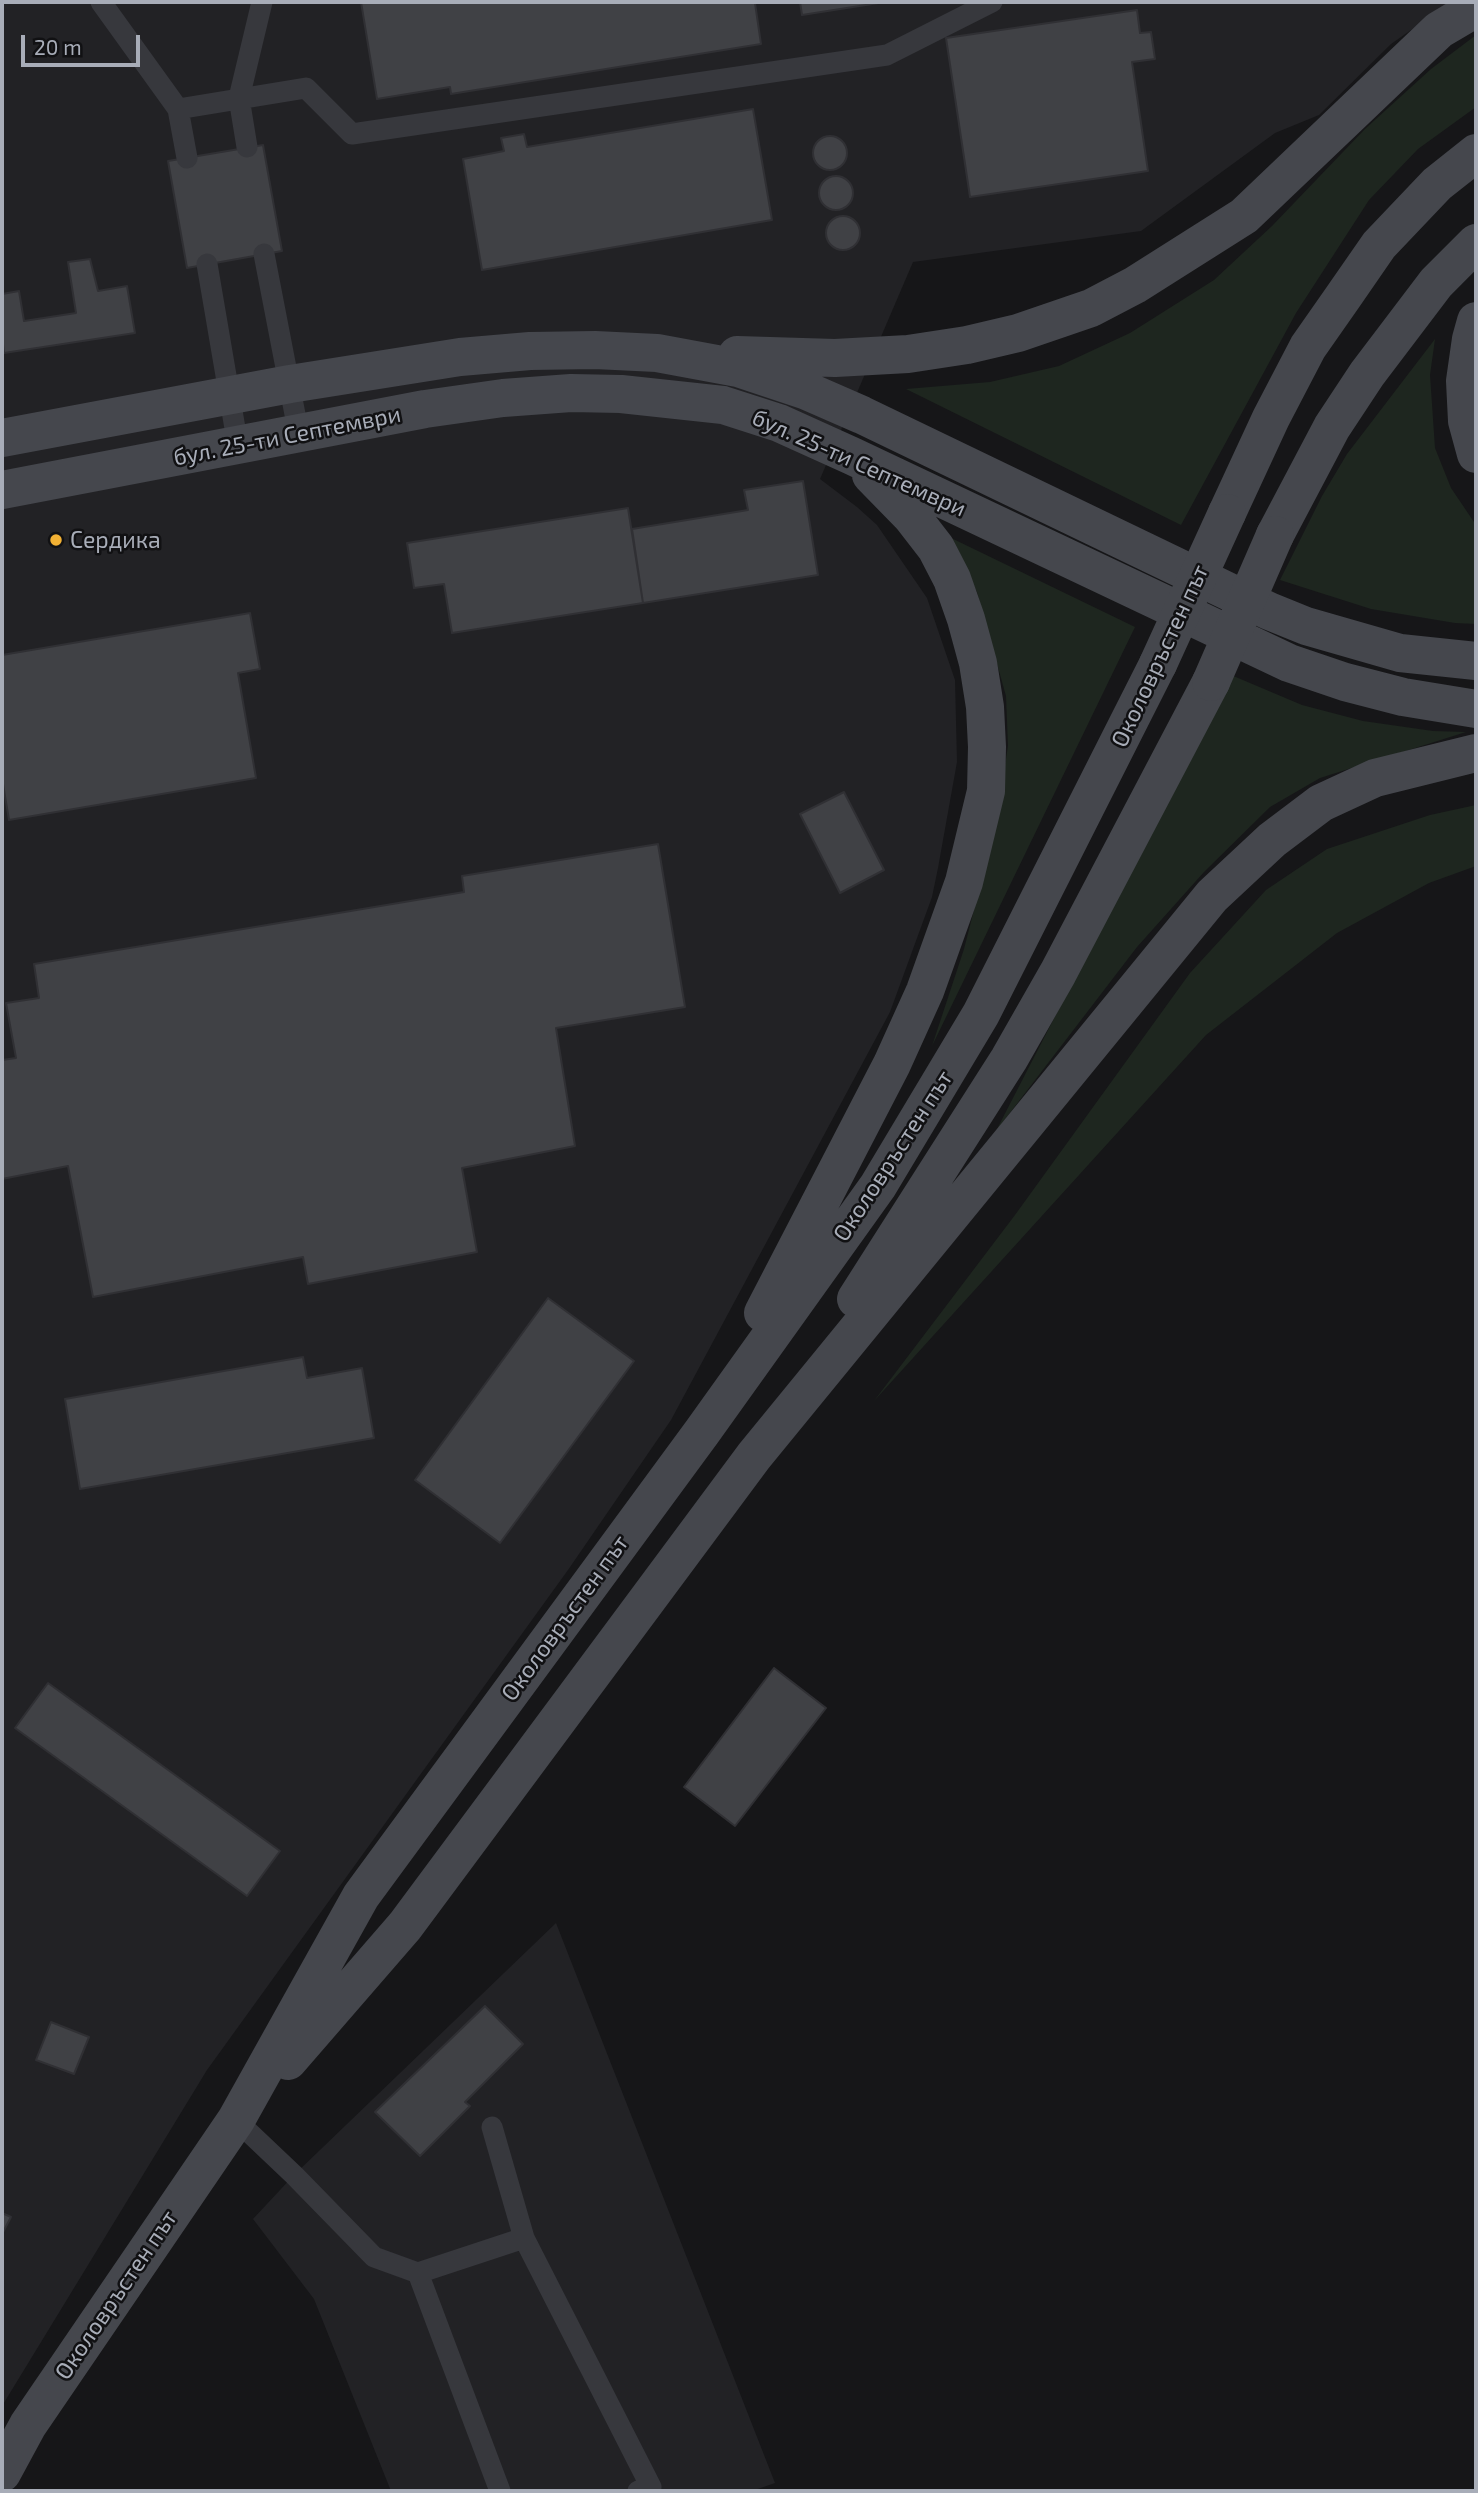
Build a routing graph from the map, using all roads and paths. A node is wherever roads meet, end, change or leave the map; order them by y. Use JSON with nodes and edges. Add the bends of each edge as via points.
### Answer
{"nodes":[{"id":1,"x":100,"y":2,"type":"edge"},
{"id":2,"x":262,"y":2,"type":"edge"},
{"id":3,"x":992,"y":2,"type":"edge"},
{"id":4,"x":1476,"y":8,"type":"edge"},
{"id":5,"x":239,"y":97,"type":"junction"},
{"id":6,"x":178,"y":109,"type":"junction"},
{"id":7,"x":247,"y":148,"type":"dead end"},
{"id":8,"x":1476,"y":153,"type":"edge"},
{"id":9,"x":187,"y":158,"type":"dead end"},
{"id":10,"x":1476,"y":243,"type":"edge"},
{"id":11,"x":264,"y":254,"type":"dead end"},
{"id":12,"x":207,"y":264,"type":"dead end"},
{"id":13,"x":1476,"y":321,"type":"edge"},
{"id":14,"x":657,"y":353,"type":"junction"},
{"id":15,"x":290,"y":384,"type":"junction"},
{"id":16,"x":229,"y":396,"type":"junction"},
{"id":17,"x":299,"y":435,"type":"junction"},
{"id":18,"x":2,"y":438,"type":"edge"},
{"id":19,"x":239,"y":446,"type":"junction"},
{"id":20,"x":1476,"y":454,"type":"edge"},
{"id":21,"x":852,"y":456,"type":"junction"},
{"id":22,"x":2,"y":491,"type":"edge"},
{"id":23,"x":1476,"y":661,"type":"edge"},
{"id":24,"x":1476,"y":709,"type":"edge"},
{"id":25,"x":1476,"y":753,"type":"edge"},
{"id":26,"x":702,"y":1432,"type":"junction"},
{"id":27,"x":754,"y":1457,"type":"junction"},
{"id":28,"x":236,"y":2120,"type":"junction"},
{"id":29,"x":492,"y":2127,"type":"dead end"},
{"id":30,"x":524,"y":2238,"type":"junction"},
{"id":31,"x":418,"y":2273,"type":"junction"},
{"id":32,"x":2,"y":2473,"type":"edge"},
{"id":33,"x":500,"y":2491,"type":"edge"},
{"id":34,"x":638,"y":2491,"type":"edge"}],
"edges":[{"from":1,"to":6,"type":"lane"},
{"from":2,"to":5,"type":"lane"},
{"from":3,"to":5,"type":"lane","via":[[887,55],[352,134],[306,88]]},
{"from":4,"to":14,"type":"main road","via":[[1439,30],[1244,216],[1091,308],[1018,333],[908,354],[835,358]]},
{"from":5,"to":6,"type":"lane"},
{"from":5,"to":7,"type":"lane"},
{"from":6,"to":9,"type":"lane"},
{"from":8,"to":26,"type":"main road","name":"Околовръстен път","bridge":true,"via":[[1437,184],[1379,245],[1308,347],[1158,664],[981,1014],[878,1186]]},
{"from":10,"to":27,"type":"main road","bridge":true,"via":[[1436,284],[1332,427],[1275,535],[1211,682],[1058,973],[1009,1059]]},
{"from":11,"to":15,"type":"lane"},
{"from":12,"to":16,"type":"lane"},
{"from":13,"to":20,"type":"main road","via":[[1465,381],[1467,421]]},
{"from":14,"to":15,"type":"main road","name":"бул. 25-ти Септември","via":[[516,352],[419,362]]},
{"from":14,"to":23,"type":"main road","name":"бул. 25-ти Септември","via":[[738,368],[807,391],[1306,626],[1400,653]]},
{"from":15,"to":16,"type":"main road","name":"бул. 25-ти Септември"},
{"from":15,"to":17,"type":"lane"},
{"from":16,"to":18,"type":"main road","name":"бул. 25-ти Септември"},
{"from":16,"to":19,"type":"lane"},
{"from":17,"to":19,"type":"main road","name":"бул. 25-ти Септември"},
{"from":17,"to":21,"type":"main road","name":"бул. 25-ти Септември","via":[[503,398],[621,394],[723,405]]},
{"from":19,"to":22,"type":"main road","name":"бул. 25-ти Септември"},
{"from":21,"to":24,"type":"main road","name":"бул. 25-ти Септември","via":[[1289,663],[1403,697]]},
{"from":21,"to":26,"type":"main road","via":[[912,517],[952,579],[978,663],[987,747],[985,792],[964,882],[925,990],[892,1064]]},
{"from":25,"to":27,"type":"main road","name":"Околовръстен път","via":[[1375,778],[1321,803],[1272,840],[1212,896]]},
{"from":26,"to":28,"type":"main road","name":"Околовръстен път","via":[[361,1896]]},
{"from":27,"to":28,"type":"main road","name":"Околовръстен път","via":[[405,1926]]},
{"from":28,"to":31,"type":"lane","via":[[374,2257]]},
{"from":28,"to":32,"type":"main road","name":"Околовръстен път","via":[[28,2425]]},
{"from":29,"to":30,"type":"lane"},
{"from":30,"to":31,"type":"lane"},
{"from":30,"to":34,"type":"lane","via":[[651,2487]]},
{"from":31,"to":33,"type":"lane"}]}
